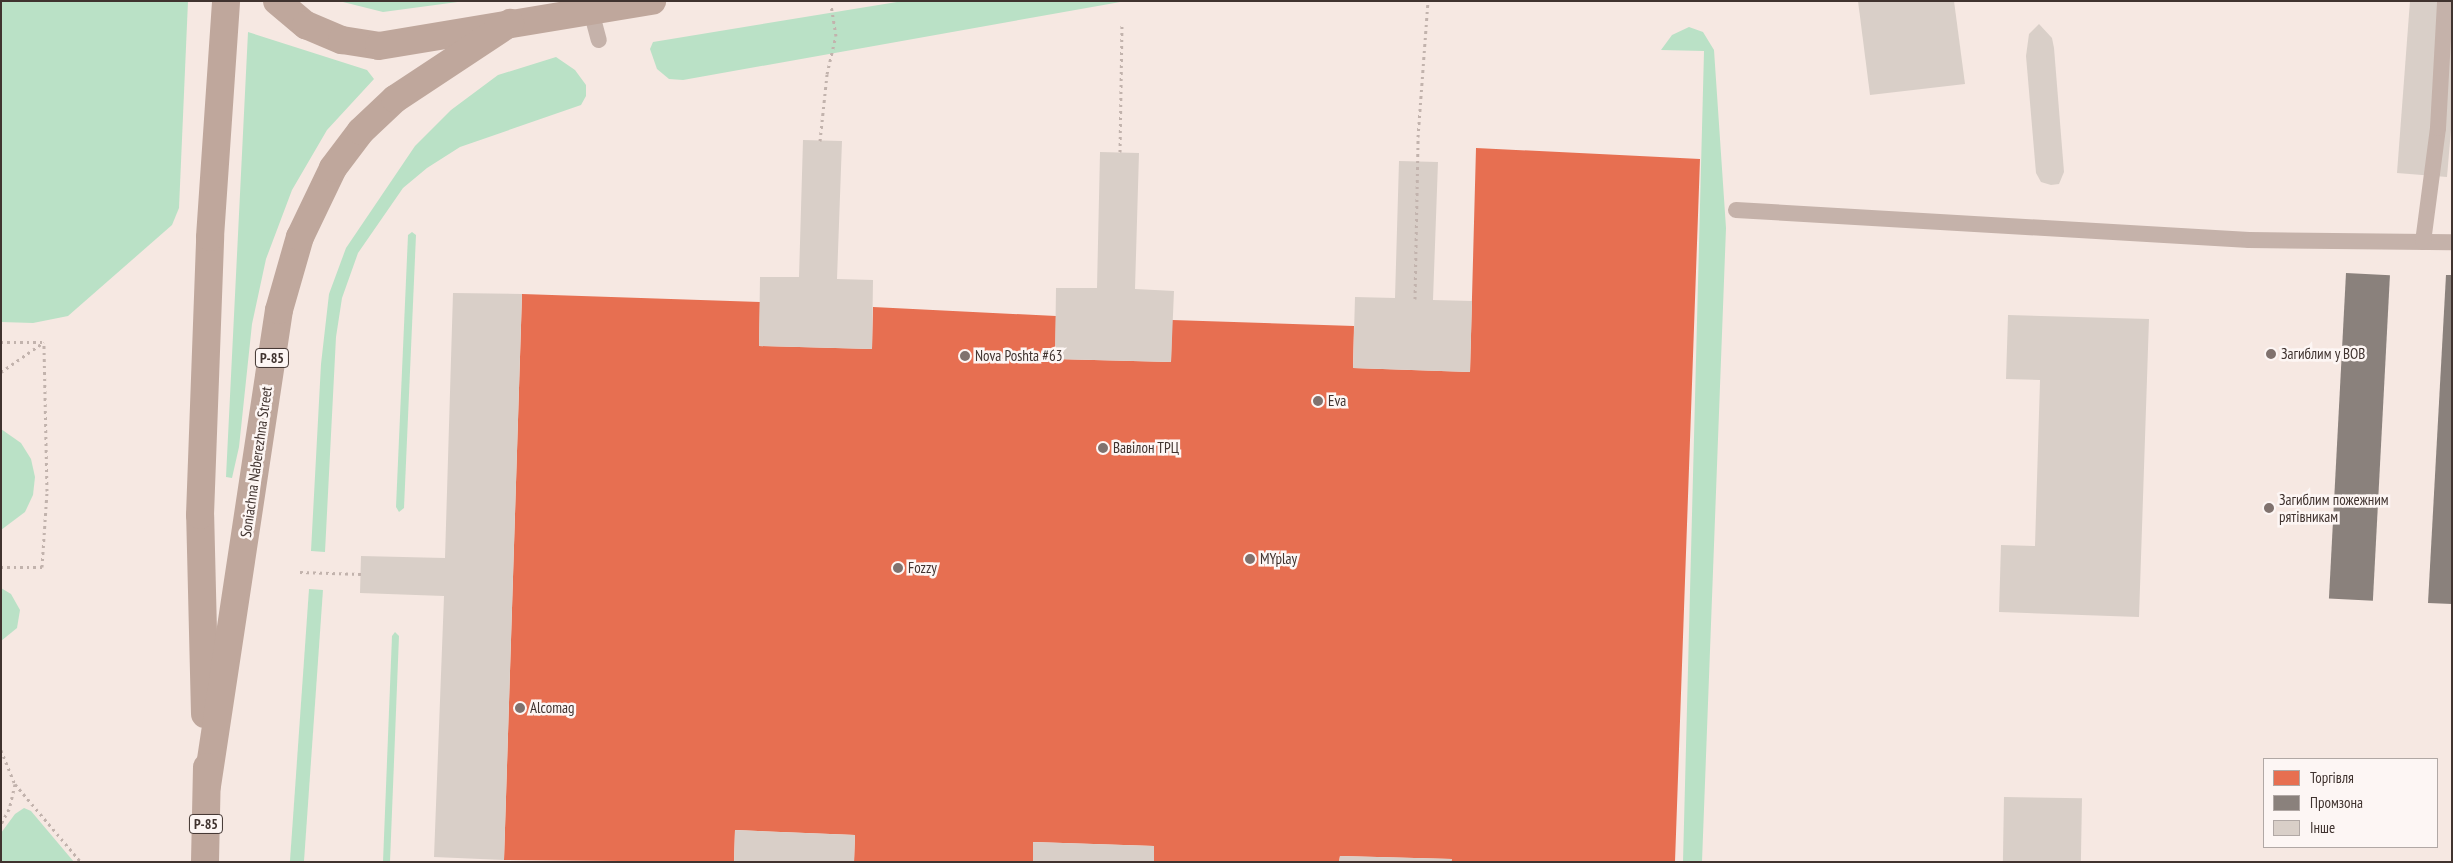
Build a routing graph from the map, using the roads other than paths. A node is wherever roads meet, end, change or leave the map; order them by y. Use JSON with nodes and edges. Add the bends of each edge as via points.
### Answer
{"nodes":[{"id":1,"x":226,"y":1,"type":"edge"},
{"id":2,"x":277,"y":1,"type":"edge"},
{"id":3,"x":652,"y":1,"type":"edge"},
{"id":4,"x":2445,"y":1,"type":"edge"},
{"id":5,"x":591,"y":11,"type":"junction"},
{"id":6,"x":510,"y":23,"type":"junction"},
{"id":7,"x":599,"y":40,"type":"dead end"},
{"id":8,"x":1736,"y":210,"type":"dead end"},
{"id":9,"x":2423,"y":242,"type":"junction"},
{"id":10,"x":2452,"y":242,"type":"edge"},
{"id":11,"x":207,"y":786,"type":"junction"},
{"id":12,"x":205,"y":862,"type":"edge"}],
"edges":[{"from":1,"to":11,"type":"main road","name":"Soniachna Naberezhna Street","number":"Р-85","via":[[210,237],[200,515]]},
{"from":2,"to":6,"type":"main road","via":[[306,25],[342,40],[379,46]]},
{"from":3,"to":5,"type":"main road","number":"Р-85"},
{"from":4,"to":9,"type":"lane","via":[[2438,128]]},
{"from":5,"to":6,"type":"main road","number":"Р-85"},
{"from":5,"to":7,"type":"lane"},
{"from":6,"to":11,"type":"main road","name":"Soniachna Naberezhna Street","number":"Р-85","via":[[395,99],[361,131],[333,168],[300,237],[279,310]]},
{"from":8,"to":9,"type":"lane","via":[[2249,240]]},
{"from":9,"to":10,"type":"lane"},
{"from":11,"to":12,"type":"main road","name":"Soniachna Naberezhna Street","number":"Р-85"}]}
